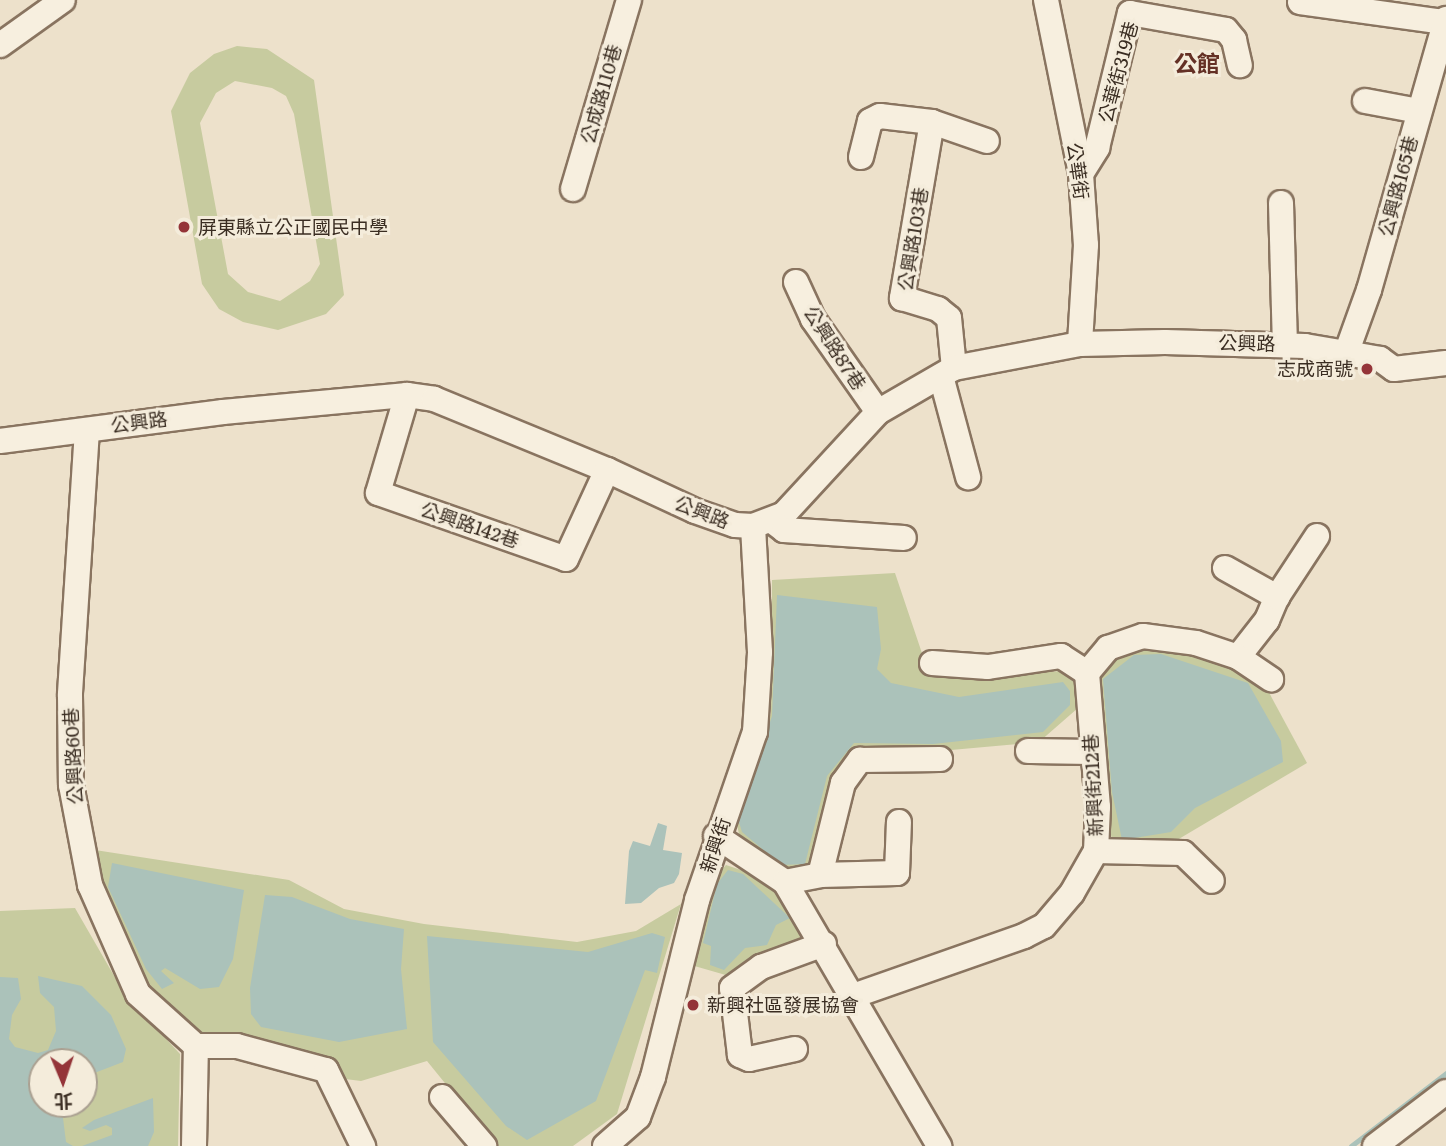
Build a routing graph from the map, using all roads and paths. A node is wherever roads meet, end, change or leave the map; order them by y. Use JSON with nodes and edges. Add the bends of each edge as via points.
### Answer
{"nodes":[{"id":1,"x":63,"y":0,"type":"edge"},
{"id":2,"x":629,"y":0,"type":"edge"},
{"id":3,"x":1046,"y":0,"type":"edge"},
{"id":4,"x":1300,"y":2,"type":"dead end"},
{"id":5,"x":1445,"y":21,"type":"edge"},
{"id":6,"x":0,"y":45,"type":"edge"},
{"id":7,"x":1240,"y":65,"type":"dead end"},
{"id":8,"x":1365,"y":101,"type":"dead end"},
{"id":9,"x":1419,"y":111,"type":"junction"},
{"id":10,"x":932,"y":122,"type":"junction"},
{"id":11,"x":987,"y":141,"type":"dead end"},
{"id":12,"x":861,"y":157,"type":"dead end"},
{"id":13,"x":1081,"y":174,"type":"junction"},
{"id":14,"x":573,"y":189,"type":"dead end"},
{"id":15,"x":1282,"y":203,"type":"dead end"},
{"id":16,"x":796,"y":282,"type":"dead end"},
{"id":17,"x":1080,"y":344,"type":"junction"},
{"id":18,"x":1285,"y":344,"type":"junction"},
{"id":19,"x":1347,"y":351,"type":"junction"},
{"id":20,"x":1446,"y":363,"type":"edge"},
{"id":21,"x":947,"y":372,"type":"junction"},
{"id":22,"x":407,"y":395,"type":"junction"},
{"id":23,"x":878,"y":412,"type":"junction"},
{"id":24,"x":87,"y":430,"type":"junction"},
{"id":25,"x":0,"y":442,"type":"edge"},
{"id":26,"x":607,"y":470,"type":"junction"},
{"id":27,"x":968,"y":477,"type":"dead end"},
{"id":28,"x":763,"y":523,"type":"junction"},
{"id":29,"x":1317,"y":536,"type":"dead end"},
{"id":30,"x":904,"y":538,"type":"dead end"},
{"id":31,"x":1225,"y":568,"type":"dead end"},
{"id":32,"x":1277,"y":597,"type":"junction"},
{"id":33,"x":1238,"y":657,"type":"junction"},
{"id":34,"x":932,"y":663,"type":"dead end"},
{"id":35,"x":1087,"y":673,"type":"junction"},
{"id":36,"x":1271,"y":679,"type":"dead end"},
{"id":37,"x":1028,"y":751,"type":"dead end"},
{"id":38,"x":1093,"y":752,"type":"junction"},
{"id":39,"x":940,"y":759,"type":"dead end"},
{"id":40,"x":899,"y":822,"type":"dead end"},
{"id":41,"x":716,"y":836,"type":"junction"},
{"id":42,"x":1096,"y":850,"type":"junction"},
{"id":43,"x":820,"y":875,"type":"junction"},
{"id":44,"x":1212,"y":881,"type":"dead end"},
{"id":45,"x":785,"y":882,"type":"junction"},
{"id":46,"x":824,"y":944,"type":"junction"},
{"id":47,"x":853,"y":996,"type":"junction"},
{"id":48,"x":196,"y":1046,"type":"junction"},
{"id":49,"x":795,"y":1049,"type":"dead end"},
{"id":50,"x":1446,"y":1092,"type":"edge"},
{"id":51,"x":442,"y":1097,"type":"dead end"},
{"id":52,"x":194,"y":1146,"type":"edge"},
{"id":53,"x":363,"y":1146,"type":"edge"},
{"id":54,"x":484,"y":1146,"type":"edge"},
{"id":55,"x":605,"y":1146,"type":"edge"},
{"id":56,"x":939,"y":1146,"type":"edge"},
{"id":57,"x":1375,"y":1146,"type":"edge"}],
"edges":[{"from":1,"to":6,"type":"street"},
{"from":2,"to":14,"type":"street","name":"公成路110巷"},
{"from":3,"to":13,"type":"street","name":"公華街"},
{"from":4,"to":5,"type":"street"},
{"from":5,"to":9,"type":"street","name":"公興路165巷"},
{"from":7,"to":13,"type":"street","name":"公華街319巷","via":[[1234,40],[1226,30],[1130,13],[1097,148]]},
{"from":8,"to":9,"type":"street"},
{"from":9,"to":19,"type":"street","name":"公興路165巷","via":[[1369,290]]},
{"from":10,"to":11,"type":"street"},
{"from":10,"to":12,"type":"street","via":[[880,116],[870,121]]},
{"from":10,"to":21,"type":"street","name":"公興路103巷","via":[[902,298],[938,309],[949,318]]},
{"from":13,"to":17,"type":"street","name":"公華街","via":[[1086,245]]},
{"from":15,"to":18,"type":"street"},
{"from":16,"to":23,"type":"street","name":"公興路87巷","via":[[813,319]]},
{"from":17,"to":18,"type":"street","name":"公興路"},
{"from":17,"to":21,"type":"street","name":"公興路"},
{"from":18,"to":19,"type":"street","name":"公興路"},
{"from":19,"to":20,"type":"street","name":"公興路","via":[[1380,359],[1394,369]]},
{"from":21,"to":23,"type":"street","name":"公興路"},
{"from":21,"to":27,"type":"street"},
{"from":22,"to":24,"type":"street","name":"公興路","via":[[372,395]]},
{"from":22,"to":26,"type":"street","name":"公興路","via":[[434,399]]},
{"from":22,"to":26,"type":"street","name":"公興路142巷","via":[[378,493],[566,559]]},
{"from":23,"to":28,"type":"street","name":"公興路","via":[[802,496]]},
{"from":24,"to":25,"type":"street","name":"公興路"},
{"from":24,"to":48,"type":"street","name":"公興路60巷","via":[[70,695],[71,785],[90,885],[138,994]]},
{"from":26,"to":28,"type":"street","name":"公興路","via":[[735,525]]},
{"from":28,"to":30,"type":"street","via":[[784,530]]},
{"from":28,"to":41,"type":"street","name":"新興街","via":[[760,700],[755,732]]},
{"from":29,"to":32,"type":"street"},
{"from":31,"to":32,"type":"street"},
{"from":32,"to":33,"type":"street","via":[[1267,620]]},
{"from":33,"to":35,"type":"street","via":[[1196,643],[1143,636],[1108,648]]},
{"from":33,"to":36,"type":"street"},
{"from":34,"to":35,"type":"street","via":[[988,667],[1061,656]]},
{"from":35,"to":38,"type":"street","name":"新興街212巷"},
{"from":37,"to":38,"type":"street"},
{"from":38,"to":42,"type":"street","name":"新興街212巷"},
{"from":39,"to":43,"type":"street","via":[[860,760],[843,783]]},
{"from":40,"to":43,"type":"street","via":[[897,873]]},
{"from":41,"to":45,"type":"street"},
{"from":41,"to":55,"type":"street","name":"新興街","via":[[653,1077],[638,1117]]},
{"from":42,"to":44,"type":"street","via":[[1183,853]]},
{"from":42,"to":47,"type":"street","name":"新興街212巷","via":[[1072,892],[1044,926]]},
{"from":43,"to":45,"type":"street"},
{"from":45,"to":46,"type":"street"},
{"from":46,"to":47,"type":"street"},
{"from":46,"to":49,"type":"street","via":[[761,967],[732,988],[740,1055],[749,1059]]},
{"from":47,"to":56,"type":"street"},
{"from":48,"to":52,"type":"street"},
{"from":48,"to":53,"type":"street","via":[[237,1046],[326,1070]]},
{"from":50,"to":57,"type":"street"},
{"from":51,"to":54,"type":"street"}]}
